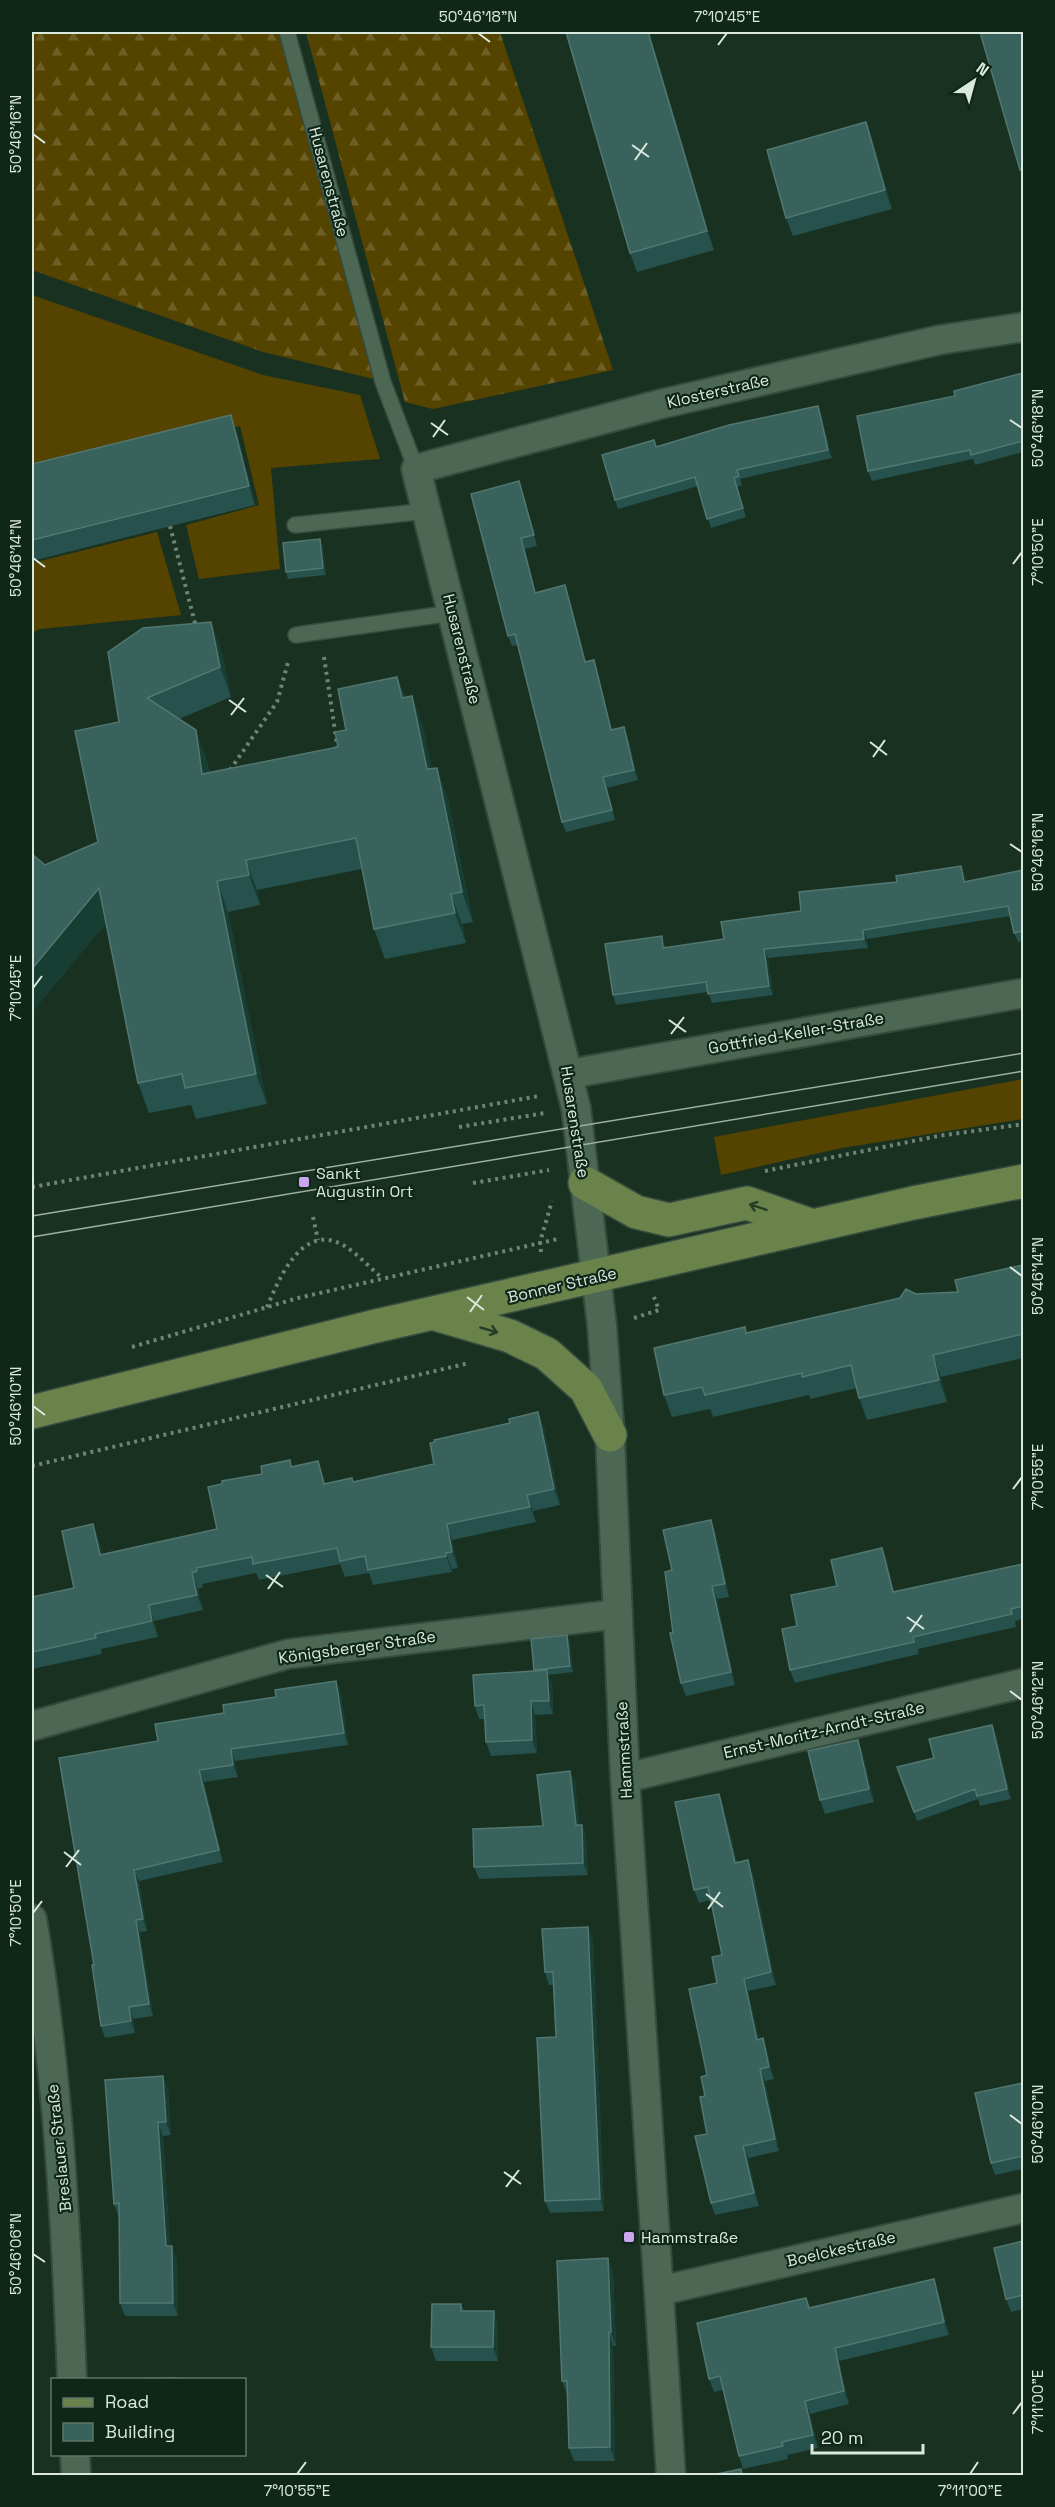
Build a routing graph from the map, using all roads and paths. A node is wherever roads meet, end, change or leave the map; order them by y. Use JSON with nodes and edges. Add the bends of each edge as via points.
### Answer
{"nodes":[{"id":1,"x":287,"y":32,"type":"edge"},
{"id":2,"x":1023,"y":327,"type":"edge"},
{"id":3,"x":416,"y":469,"type":"junction"},
{"id":4,"x":427,"y":511,"type":"junction"},
{"id":5,"x":295,"y":525,"type":"dead end"},
{"id":6,"x":170,"y":526,"type":"edge"},
{"id":7,"x":452,"y":613,"type":"junction"},
{"id":8,"x":196,"y":628,"type":"edge"},
{"id":9,"x":296,"y":635,"type":"junction"},
{"id":10,"x":339,"y":756,"type":"edge"},
{"id":11,"x":225,"y":777,"type":"edge"},
{"id":12,"x":1023,"y":993,"type":"edge"},
{"id":13,"x":569,"y":1074,"type":"junction"},
{"id":14,"x":543,"y":1095,"type":"dead end"},
{"id":15,"x":540,"y":1114,"type":"dead end"},
{"id":16,"x":1023,"y":1124,"type":"edge"},
{"id":17,"x":459,"y":1127,"type":"dead end"},
{"id":18,"x":550,"y":1170,"type":"dead end"},
{"id":19,"x":761,"y":1171,"type":"dead end"},
{"id":20,"x":1023,"y":1181,"type":"edge"},
{"id":21,"x":473,"y":1183,"type":"dead end"},
{"id":22,"x":585,"y":1183,"type":"junction"},
{"id":23,"x":32,"y":1187,"type":"edge"},
{"id":24,"x":554,"y":1197,"type":"dead end"},
{"id":25,"x":313,"y":1217,"type":"dead end"},
{"id":26,"x":813,"y":1226,"type":"junction"},
{"id":27,"x":318,"y":1240,"type":"junction"},
{"id":28,"x":597,"y":1277,"type":"junction"},
{"id":29,"x":382,"y":1279,"type":"junction"},
{"id":30,"x":267,"y":1307,"type":"junction"},
{"id":31,"x":433,"y":1314,"type":"junction"},
{"id":32,"x":126,"y":1349,"type":"dead end"},
{"id":33,"x":479,"y":1360,"type":"dead end"},
{"id":34,"x":32,"y":1412,"type":"edge"},
{"id":35,"x":610,"y":1435,"type":"junction"},
{"id":36,"x":32,"y":1466,"type":"edge"},
{"id":37,"x":618,"y":1614,"type":"junction"},
{"id":38,"x":1023,"y":1683,"type":"edge"},
{"id":39,"x":32,"y":1726,"type":"edge"},
{"id":40,"x":625,"y":1778,"type":"junction"},
{"id":41,"x":32,"y":1919,"type":"edge"},
{"id":42,"x":1023,"y":2208,"type":"edge"},
{"id":43,"x":659,"y":2291,"type":"junction"},
{"id":44,"x":72,"y":2378,"type":"edge"},
{"id":45,"x":75,"y":2456,"type":"edge"},
{"id":46,"x":76,"y":2475,"type":"edge"},
{"id":47,"x":671,"y":2475,"type":"edge"}],
"edges":[{"from":1,"to":3,"type":"lane","name":"Husarenstraße","via":[[383,382]]},
{"from":2,"to":3,"type":"street","name":"Klosterstraße","via":[[939,340],[661,404]]},
{"from":3,"to":4,"type":"street","name":"Husarenstraße"},
{"from":4,"to":5,"type":"lane"},
{"from":4,"to":7,"type":"street","name":"Husarenstraße"},
{"from":6,"to":8,"type":"path"},
{"from":7,"to":9,"type":"lane"},
{"from":7,"to":13,"type":"street","name":"Husarenstraße"},
{"from":9,"to":10,"type":"path","via":[[324,657]]},
{"from":9,"to":11,"type":"path","via":[[277,702]]},
{"from":12,"to":13,"type":"street","name":"Gottfried-Keller-Straße"},
{"from":13,"to":22,"type":"street","name":"Husarenstraße"},
{"from":14,"to":23,"type":"path"},
{"from":15,"to":17,"type":"path"},
{"from":16,"to":19,"type":"path","via":[[938,1136]]},
{"from":18,"to":21,"type":"path"},
{"from":20,"to":26,"type":"main road","name":"Bonner Straße"},
{"from":26,"to":22,"type":"main road","one_way":true,"via":[[747,1203],[669,1220],[636,1212]]},
{"from":22,"to":28,"type":"street","name":"Husarenstraße"},
{"from":24,"to":29,"type":"path","via":[[540,1242]]},
{"from":25,"to":27,"type":"path"},
{"from":26,"to":28,"type":"main road","name":"Bonner Straße"},
{"from":27,"to":29,"type":"path","via":[[341,1244]]},
{"from":27,"to":30,"type":"path","via":[[292,1259]]},
{"from":28,"to":31,"type":"main road","name":"Bonner Straße"},
{"from":28,"to":35,"type":"street","name":"Hammstraße"},
{"from":29,"to":30,"type":"path"},
{"from":30,"to":32,"type":"path"},
{"from":31,"to":34,"type":"main road","name":"Bonner Straße"},
{"from":31,"to":35,"type":"main road","one_way":true,"via":[[510,1336],[547,1354],[586,1389]]},
{"from":33,"to":36,"type":"path"},
{"from":35,"to":37,"type":"street","name":"Hammstraße"},
{"from":37,"to":39,"type":"street","name":"Königsberger Straße","via":[[288,1654]]},
{"from":37,"to":40,"type":"street","name":"Hammstraße"},
{"from":38,"to":40,"type":"street","name":"Ernst-Moritz-Arndt-Straße"},
{"from":40,"to":43,"type":"street","name":"Hammstraße"},
{"from":41,"to":44,"type":"street","name":"Breslauer Straße","via":[[65,2192]]},
{"from":42,"to":43,"type":"street","name":"Boelckestraße"},
{"from":43,"to":47,"type":"street","name":"Hammstraße"},
{"from":45,"to":46,"type":"street"}]}
